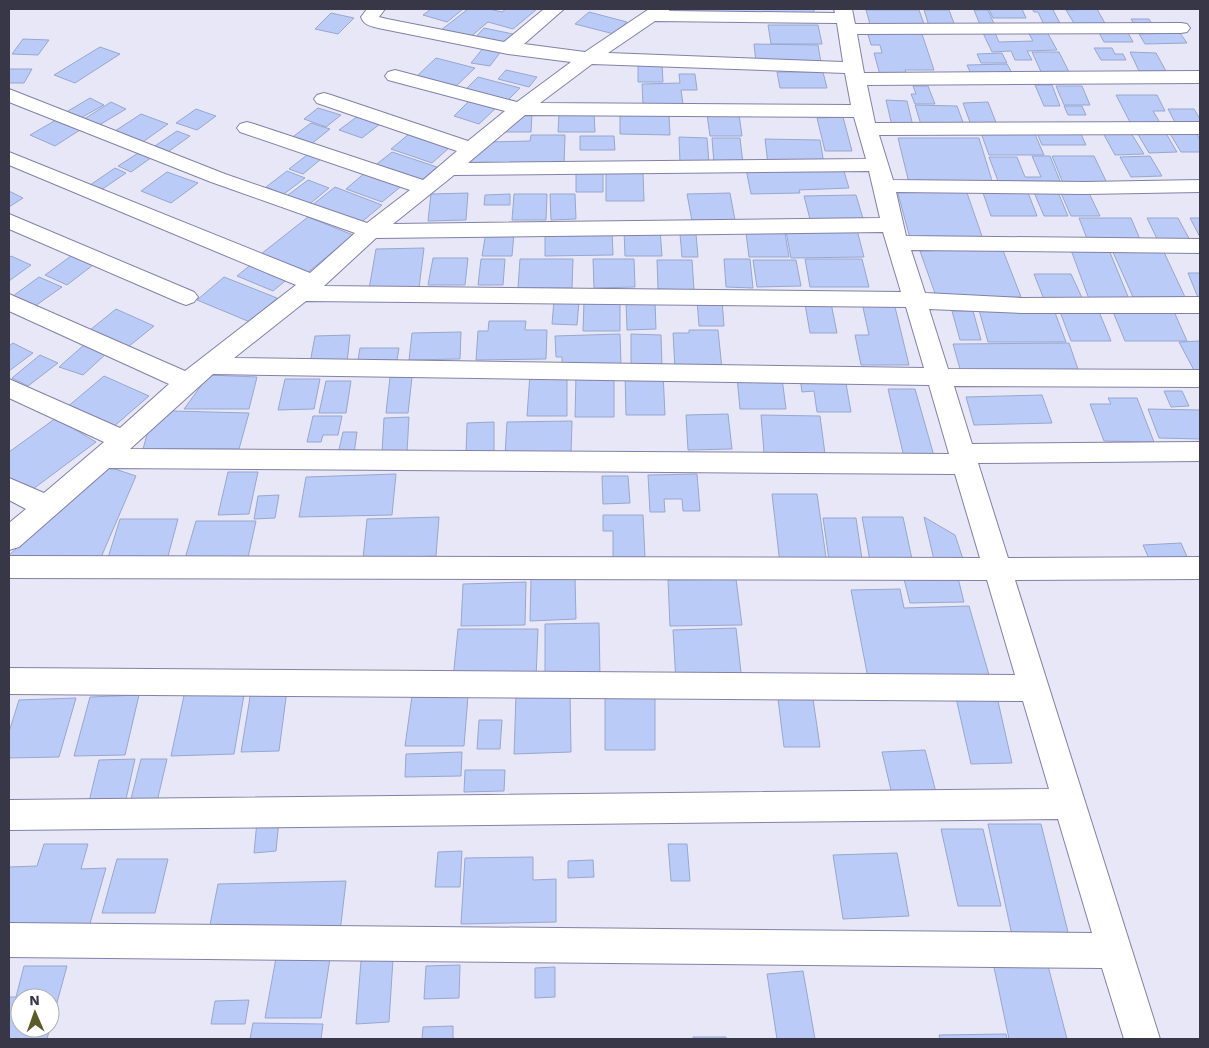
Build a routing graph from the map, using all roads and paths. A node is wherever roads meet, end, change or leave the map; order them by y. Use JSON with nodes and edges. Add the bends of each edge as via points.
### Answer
{"nodes":[{"id":1,"x":376,"y":9,"type":"edge"},
{"id":2,"x":555,"y":9,"type":"edge"},
{"id":3,"x":655,"y":12,"type":"edge"},
{"id":4,"x":844,"y":19,"type":"edge"},
{"id":5,"x":1181,"y":28,"type":"dead end"},
{"id":6,"x":508,"y":48,"type":"junction"},
{"id":7,"x":588,"y":58,"type":"junction"},
{"id":8,"x":854,"y":73,"type":"junction"},
{"id":9,"x":395,"y":76,"type":"dead end"},
{"id":10,"x":1200,"y":76,"type":"edge"},
{"id":11,"x":324,"y":99,"type":"dead end"},
{"id":12,"x":12,"y":100,"type":"edge"},
{"id":13,"x":520,"y":108,"type":"junction"},
{"id":14,"x":864,"y":120,"type":"junction"},
{"id":15,"x":247,"y":128,"type":"dead end"},
{"id":16,"x":1200,"y":128,"type":"edge"},
{"id":17,"x":471,"y":149,"type":"junction"},
{"id":18,"x":9,"y":158,"type":"edge"},
{"id":19,"x":447,"y":169,"type":"junction"},
{"id":20,"x":881,"y":176,"type":"junction"},
{"id":21,"x":1200,"y":186,"type":"edge"},
{"id":22,"x":426,"y":188,"type":"junction"},
{"id":23,"x":9,"y":221,"type":"edge"},
{"id":24,"x":370,"y":231,"type":"junction"},
{"id":25,"x":896,"y":234,"type":"junction"},
{"id":26,"x":1200,"y":246,"type":"edge"},
{"id":27,"x":306,"y":288,"type":"junction"},
{"id":28,"x":186,"y":297,"type":"dead end"},
{"id":29,"x":915,"y":300,"type":"junction"},
{"id":30,"x":9,"y":302,"type":"edge"},
{"id":31,"x":1200,"y":305,"type":"edge"},
{"id":32,"x":208,"y":366,"type":"junction"},
{"id":33,"x":938,"y":376,"type":"junction"},
{"id":34,"x":1200,"y":378,"type":"edge"},
{"id":35,"x":187,"y":382,"type":"junction"},
{"id":36,"x":9,"y":388,"type":"edge"},
{"id":37,"x":122,"y":440,"type":"junction"},
{"id":38,"x":1200,"y":451,"type":"edge"},
{"id":39,"x":103,"y":458,"type":"junction"},
{"id":40,"x":963,"y":459,"type":"junction"},
{"id":41,"x":9,"y":488,"type":"edge"},
{"id":42,"x":47,"y":507,"type":"junction"},
{"id":43,"x":9,"y":539,"type":"edge"},
{"id":44,"x":9,"y":567,"type":"edge"},
{"id":45,"x":1200,"y":568,"type":"edge"},
{"id":46,"x":997,"y":569,"type":"junction"},
{"id":47,"x":9,"y":682,"type":"edge"},
{"id":48,"x":1034,"y":688,"type":"junction"},
{"id":49,"x":1070,"y":804,"type":"junction"},
{"id":50,"x":9,"y":815,"type":"edge"},
{"id":51,"x":9,"y":940,"type":"edge"},
{"id":52,"x":1115,"y":951,"type":"junction"},
{"id":53,"x":1142,"y":1039,"type":"edge"}],
"edges":[{"from":1,"to":6,"type":"street","via":[[371,20],[384,24]]},
{"from":2,"to":6,"type":"street"},
{"from":3,"to":4,"type":"street"},
{"from":3,"to":7,"type":"street"},
{"from":4,"to":5,"type":"street"},
{"from":4,"to":8,"type":"street"},
{"from":6,"to":7,"type":"street"},
{"from":7,"to":8,"type":"street"},
{"from":7,"to":13,"type":"street"},
{"from":8,"to":10,"type":"street"},
{"from":8,"to":14,"type":"street"},
{"from":9,"to":13,"type":"street"},
{"from":11,"to":17,"type":"street"},
{"from":12,"to":24,"type":"street"},
{"from":13,"to":14,"type":"street"},
{"from":13,"to":17,"type":"street"},
{"from":14,"to":16,"type":"street"},
{"from":14,"to":20,"type":"street"},
{"from":15,"to":22,"type":"street"},
{"from":17,"to":19,"type":"street"},
{"from":18,"to":27,"type":"street"},
{"from":19,"to":20,"type":"street"},
{"from":19,"to":22,"type":"street"},
{"from":20,"to":21,"type":"street","via":[[1085,188]]},
{"from":20,"to":25,"type":"street"},
{"from":22,"to":24,"type":"street"},
{"from":23,"to":28,"type":"street"},
{"from":24,"to":25,"type":"street"},
{"from":24,"to":27,"type":"street"},
{"from":25,"to":26,"type":"street"},
{"from":25,"to":29,"type":"street"},
{"from":27,"to":29,"type":"street"},
{"from":27,"to":32,"type":"street"},
{"from":29,"to":31,"type":"street","via":[[955,304]]},
{"from":29,"to":33,"type":"street"},
{"from":30,"to":35,"type":"street"},
{"from":32,"to":33,"type":"street"},
{"from":32,"to":35,"type":"street"},
{"from":33,"to":34,"type":"street"},
{"from":33,"to":40,"type":"street"},
{"from":35,"to":37,"type":"street"},
{"from":36,"to":37,"type":"street"},
{"from":37,"to":39,"type":"street"},
{"from":38,"to":40,"type":"street"},
{"from":39,"to":40,"type":"street"},
{"from":39,"to":42,"type":"street"},
{"from":40,"to":46,"type":"street"},
{"from":41,"to":42,"type":"street"},
{"from":42,"to":43,"type":"street"},
{"from":44,"to":46,"type":"street"},
{"from":45,"to":46,"type":"street"},
{"from":46,"to":48,"type":"street"},
{"from":47,"to":48,"type":"street"},
{"from":48,"to":49,"type":"street"},
{"from":49,"to":50,"type":"street"},
{"from":49,"to":52,"type":"street"},
{"from":51,"to":52,"type":"street"},
{"from":52,"to":53,"type":"street"}]}
